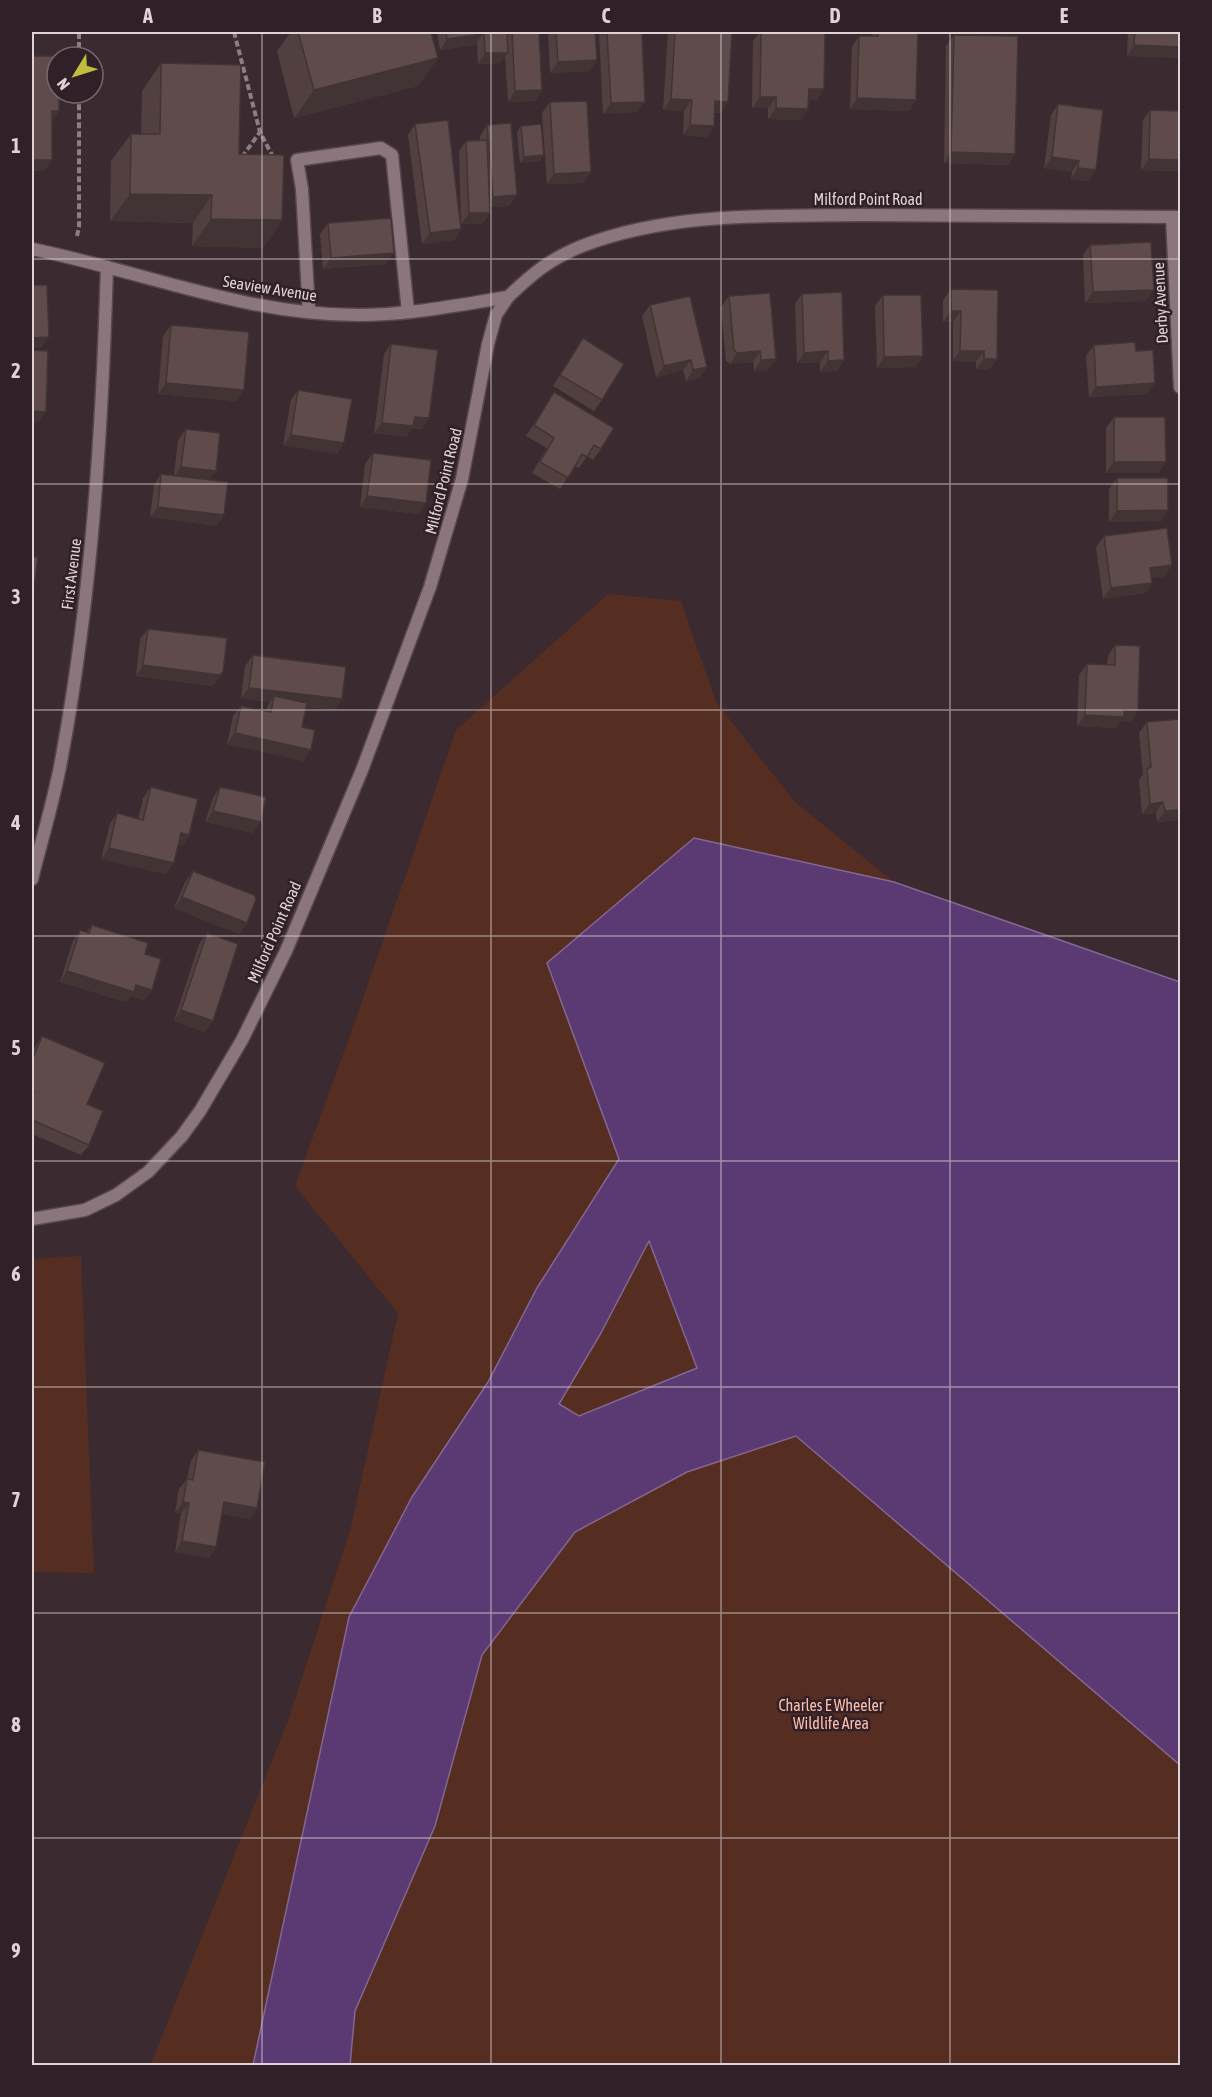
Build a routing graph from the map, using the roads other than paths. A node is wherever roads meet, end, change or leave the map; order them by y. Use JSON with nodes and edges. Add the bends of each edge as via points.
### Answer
{"nodes":[{"id":1,"x":1176,"y":217,"type":"edge"},
{"id":2,"x":32,"y":249,"type":"edge"},
{"id":3,"x":107,"y":267,"type":"junction"},
{"id":4,"x":508,"y":297,"type":"junction"},
{"id":5,"x":309,"y":312,"type":"junction"},
{"id":6,"x":408,"y":312,"type":"junction"},
{"id":7,"x":1180,"y":387,"type":"edge"},
{"id":8,"x":32,"y":879,"type":"edge"},
{"id":9,"x":32,"y":1219,"type":"edge"}],
"edges":[{"from":1,"to":4,"type":"street","name":"Milford Point Road","via":[[774,216],[684,222],[631,231],[582,246],[542,265]]},
{"from":1,"to":7,"type":"street","name":"Derby Avenue"},
{"from":2,"to":3,"type":"street","name":"Seaview Avenue"},
{"from":3,"to":5,"type":"street","name":"Seaview Avenue","via":[[231,300]]},
{"from":3,"to":8,"type":"street","name":"First Avenue","via":[[99,457],[86,597],[62,757]]},
{"from":4,"to":6,"type":"street","name":"Seaview Avenue"},
{"from":4,"to":9,"type":"street","name":"Milford Point Road","via":[[496,315],[488,344],[462,479],[430,587],[362,770],[286,951],[242,1040],[200,1111],[148,1172],[116,1196],[85,1210]]},
{"from":5,"to":6,"type":"street","name":"Seaview Avenue"},
{"from":5,"to":6,"type":"street","via":[[297,160],[381,148],[392,155]]}]}
